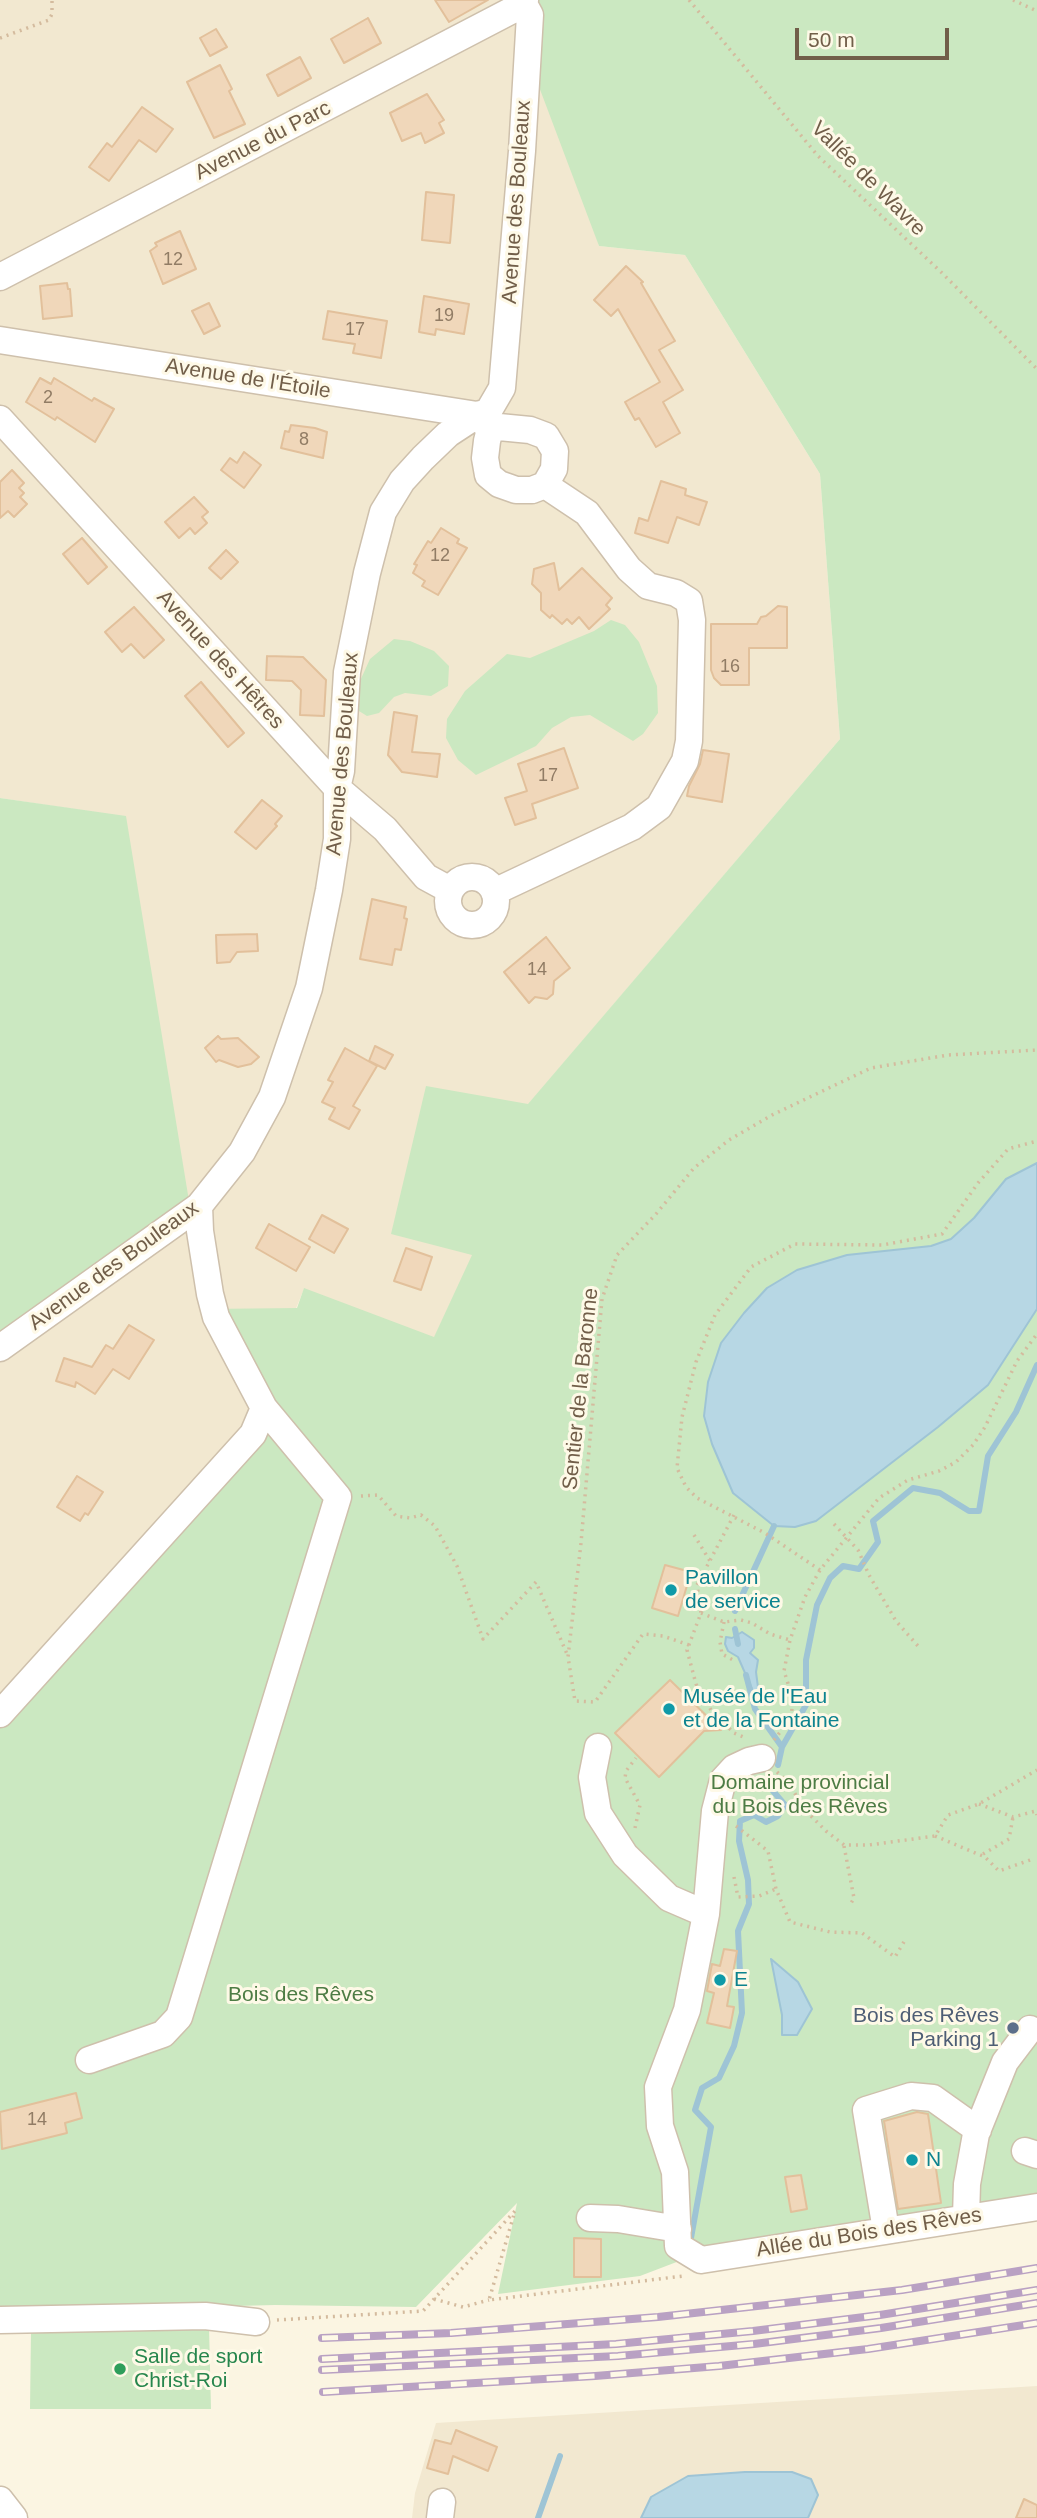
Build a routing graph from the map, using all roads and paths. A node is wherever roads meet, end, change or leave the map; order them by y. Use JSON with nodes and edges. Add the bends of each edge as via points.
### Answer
{"nodes":[{"id":1,"x":52,"y":0,"type":"edge"},
{"id":2,"x":689,"y":0,"type":"edge"},
{"id":3,"x":1013,"y":0,"type":"edge"},
{"id":4,"x":524,"y":2,"type":"edge"},
{"id":5,"x":1037,"y":11,"type":"edge"},
{"id":6,"x":0,"y":38,"type":"edge"},
{"id":7,"x":0,"y":277,"type":"edge"},
{"id":8,"x":0,"y":340,"type":"edge"},
{"id":9,"x":1037,"y":369,"type":"edge"},
{"id":10,"x":0,"y":419,"type":"edge"},
{"id":11,"x":483,"y":422,"type":"junction"},
{"id":12,"x":545,"y":485,"type":"junction"},
{"id":13,"x":337,"y":788,"type":"junction"},
{"id":14,"x":450,"y":890,"type":"junction"},
{"id":15,"x":494,"y":892,"type":"junction"},
{"id":16,"x":1037,"y":1050,"type":"edge"},
{"id":17,"x":1037,"y":1141,"type":"edge"},
{"id":18,"x":199,"y":1206,"type":"junction"},
{"id":19,"x":1037,"y":1334,"type":"edge"},
{"id":20,"x":0,"y":1348,"type":"edge"},
{"id":21,"x":264,"y":1408,"type":"junction"},
{"id":22,"x":338,"y":1497,"type":"junction"},
{"id":23,"x":734,"y":1515,"type":"junction"},
{"id":24,"x":834,"y":1524,"type":"dead end"},
{"id":25,"x":694,"y":1535,"type":"dead end"},
{"id":26,"x":846,"y":1537,"type":"junction"},
{"id":27,"x":710,"y":1561,"type":"junction"},
{"id":28,"x":820,"y":1570,"type":"junction"},
{"id":29,"x":701,"y":1613,"type":"junction"},
{"id":30,"x":723,"y":1622,"type":"junction"},
{"id":31,"x":790,"y":1640,"type":"junction"},
{"id":32,"x":689,"y":1645,"type":"junction"},
{"id":33,"x":918,"y":1646,"type":"dead end"},
{"id":34,"x":568,"y":1657,"type":"junction"},
{"id":35,"x":735,"y":1661,"type":"dead end"},
{"id":36,"x":0,"y":1714,"type":"edge"},
{"id":37,"x":780,"y":1734,"type":"dead end"},
{"id":38,"x":598,"y":1746,"type":"dead end"},
{"id":39,"x":759,"y":1750,"type":"junction"},
{"id":40,"x":636,"y":1758,"type":"dead end"},
{"id":41,"x":1037,"y":1770,"type":"edge"},
{"id":42,"x":979,"y":1804,"type":"junction"},
{"id":43,"x":1037,"y":1813,"type":"edge"},
{"id":44,"x":1013,"y":1817,"type":"junction"},
{"id":45,"x":734,"y":1825,"type":"dead end"},
{"id":46,"x":935,"y":1836,"type":"junction"},
{"id":47,"x":638,"y":1838,"type":"dead end"},
{"id":48,"x":844,"y":1845,"type":"junction"},
{"id":49,"x":984,"y":1854,"type":"dead end"},
{"id":50,"x":1033,"y":1859,"type":"dead end"},
{"id":51,"x":776,"y":1889,"type":"junction"},
{"id":52,"x":744,"y":1898,"type":"dead end"},
{"id":53,"x":850,"y":1905,"type":"dead end"},
{"id":54,"x":706,"y":1914,"type":"junction"},
{"id":55,"x":905,"y":1940,"type":"dead end"},
{"id":56,"x":1030,"y":2029,"type":"dead end"},
{"id":57,"x":89,"y":2060,"type":"dead end"},
{"id":58,"x":978,"y":2130,"type":"junction"},
{"id":59,"x":1037,"y":2207,"type":"edge"},
{"id":60,"x":966,"y":2217,"type":"junction"},
{"id":61,"x":590,"y":2218,"type":"dead end"},
{"id":62,"x":678,"y":2229,"type":"junction"},
{"id":63,"x":886,"y":2230,"type":"junction"},
{"id":64,"x":697,"y":2267,"type":"junction"},
{"id":65,"x":434,"y":2299,"type":"junction"},
{"id":66,"x":489,"y":2300,"type":"junction"},
{"id":67,"x":0,"y":2320,"type":"edge"},
{"id":68,"x":256,"y":2322,"type":"joint"},
{"id":69,"x":0,"y":2500,"type":"edge"},
{"id":70,"x":14,"y":2518,"type":"edge"}],
"edges":[{"from":1,"to":6,"type":"path","via":[[52,14],[44,24]]},
{"from":2,"to":9,"type":"path","name":"Vallée de Wavre","via":[[818,156]]},
{"from":3,"to":5,"type":"path"},
{"from":4,"to":7,"type":"street","name":"Avenue du Parc"},
{"from":4,"to":11,"type":"street","name":"Avenue des Bouleaux","via":[[530,15],[502,388]]},
{"from":8,"to":11,"type":"street","name":"Avenue de l'Étoile"},
{"from":10,"to":13,"type":"street","name":"Avenue des Hêtres"},
{"from":11,"to":12,"type":"street","via":[[488,475],[516,490]]},
{"from":11,"to":12,"type":"street","name":"Avenue de l'Étoile","via":[[545,436],[555,451],[554,468]]},
{"from":11,"to":13,"type":"street","name":"Avenue des Bouleaux","via":[[447,434],[402,481],[383,512],[346,672]]},
{"from":12,"to":15,"type":"street","via":[[587,513],[629,569],[648,586],[689,601],[689,741],[685,761],[659,807],[632,827]]},
{"from":13,"to":14,"type":"street","name":"Avenue des Hêtres","via":[[385,830],[426,877]]},
{"from":13,"to":18,"type":"street","name":"Avenue des Bouleaux","via":[[337,839],[329,890],[296,1030],[272,1097],[242,1152]]},
{"from":14,"to":15,"type":"street","via":[[459,880],[472,877],[485,881]]},
{"from":14,"to":15,"type":"street","via":[[448,906],[456,920],[471,926],[486,921],[495,908]]},
{"from":16,"to":34,"type":"path","name":"Sentier de la Baronne","via":[[948,1055],[871,1069],[772,1115],[694,1168],[617,1255],[603,1299]]},
{"from":17,"to":23,"type":"path","via":[[1008,1149],[942,1234],[882,1245],[795,1244],[751,1267],[715,1315],[696,1362],[682,1417],[677,1468],[696,1498]]},
{"from":18,"to":20,"type":"street","name":"Avenue des Bouleaux"},
{"from":18,"to":21,"type":"street","via":[[216,1317]]},
{"from":19,"to":26,"type":"path","via":[[1017,1361],[973,1445],[957,1462],[908,1480],[879,1498]]},
{"from":21,"to":22,"type":"street"},
{"from":21,"to":36,"type":"street","via":[[253,1434]]},
{"from":22,"to":34,"type":"path","via":[[378,1495],[396,1516],[421,1515],[435,1526],[457,1566],[483,1639],[536,1582]]},
{"from":22,"to":57,"type":"street","via":[[179,2017],[163,2034]]},
{"from":23,"to":27,"type":"path"},
{"from":23,"to":28,"type":"path"},
{"from":24,"to":26,"type":"path"},
{"from":25,"to":27,"type":"path"},
{"from":26,"to":28,"type":"path"},
{"from":26,"to":33,"type":"path","via":[[858,1550],[897,1621]]},
{"from":27,"to":29,"type":"path","via":[[697,1585]]},
{"from":28,"to":31,"type":"path"},
{"from":29,"to":30,"type":"path"},
{"from":29,"to":32,"type":"path"},
{"from":30,"to":31,"type":"path","via":[[741,1620]]},
{"from":30,"to":35,"type":"path","via":[[722,1654]]},
{"from":31,"to":37,"type":"path","via":[[785,1671],[792,1709]]},
{"from":32,"to":34,"type":"path","name":"Sentier de la Baronne","via":[[643,1634],[595,1702],[575,1701]]},
{"from":32,"to":39,"type":"path","via":[[696,1685],[711,1710]]},
{"from":38,"to":54,"type":"street","via":[[592,1777],[598,1813],[625,1855],[669,1898]]},
{"from":39,"to":48,"type":"path","via":[[806,1811]]},
{"from":39,"to":54,"type":"street","via":[[723,1780],[715,1811]]},
{"from":40,"to":47,"type":"path","via":[[625,1778],[640,1805],[635,1828]]},
{"from":41,"to":42,"type":"path"},
{"from":42,"to":44,"type":"path"},
{"from":42,"to":46,"type":"path","via":[[948,1815]]},
{"from":43,"to":44,"type":"path"},
{"from":44,"to":49,"type":"path","via":[[1009,1839]]},
{"from":45,"to":51,"type":"path","via":[[768,1851]]},
{"from":46,"to":48,"type":"path"},
{"from":46,"to":50,"type":"path","via":[[985,1857],[999,1871]]},
{"from":48,"to":53,"type":"path","via":[[854,1898]]},
{"from":51,"to":52,"type":"path"},
{"from":51,"to":55,"type":"path","via":[[790,1922],[831,1932],[862,1933],[895,1957]]},
{"from":54,"to":62,"type":"street","via":[[687,2010],[658,2087],[660,2126],[674,2172]]},
{"from":56,"to":58,"type":"street","via":[[1005,2062]]},
{"from":58,"to":60,"type":"street","via":[[967,2184]]},
{"from":58,"to":63,"type":"street","via":[[933,2098],[911,2096],[866,2110]]},
{"from":59,"to":60,"type":"street","name":"Allée du Bois des Rêves"},
{"from":60,"to":63,"type":"street","name":"Allée du Bois des Rêves"},
{"from":61,"to":62,"type":"street"},
{"from":62,"to":64,"type":"street","via":[[678,2246]]},
{"from":63,"to":64,"type":"street","name":"Allée du Bois des Rêves"},
{"from":64,"to":66,"type":"path"},
{"from":65,"to":66,"type":"path","via":[[463,2307]]},
{"from":65,"to":66,"type":"path","via":[[515,2211]]},
{"from":65,"to":68,"type":"path","via":[[423,2311]]},
{"from":67,"to":68,"type":"street","via":[[205,2316]]},
{"from":69,"to":70,"type":"street"}]}
